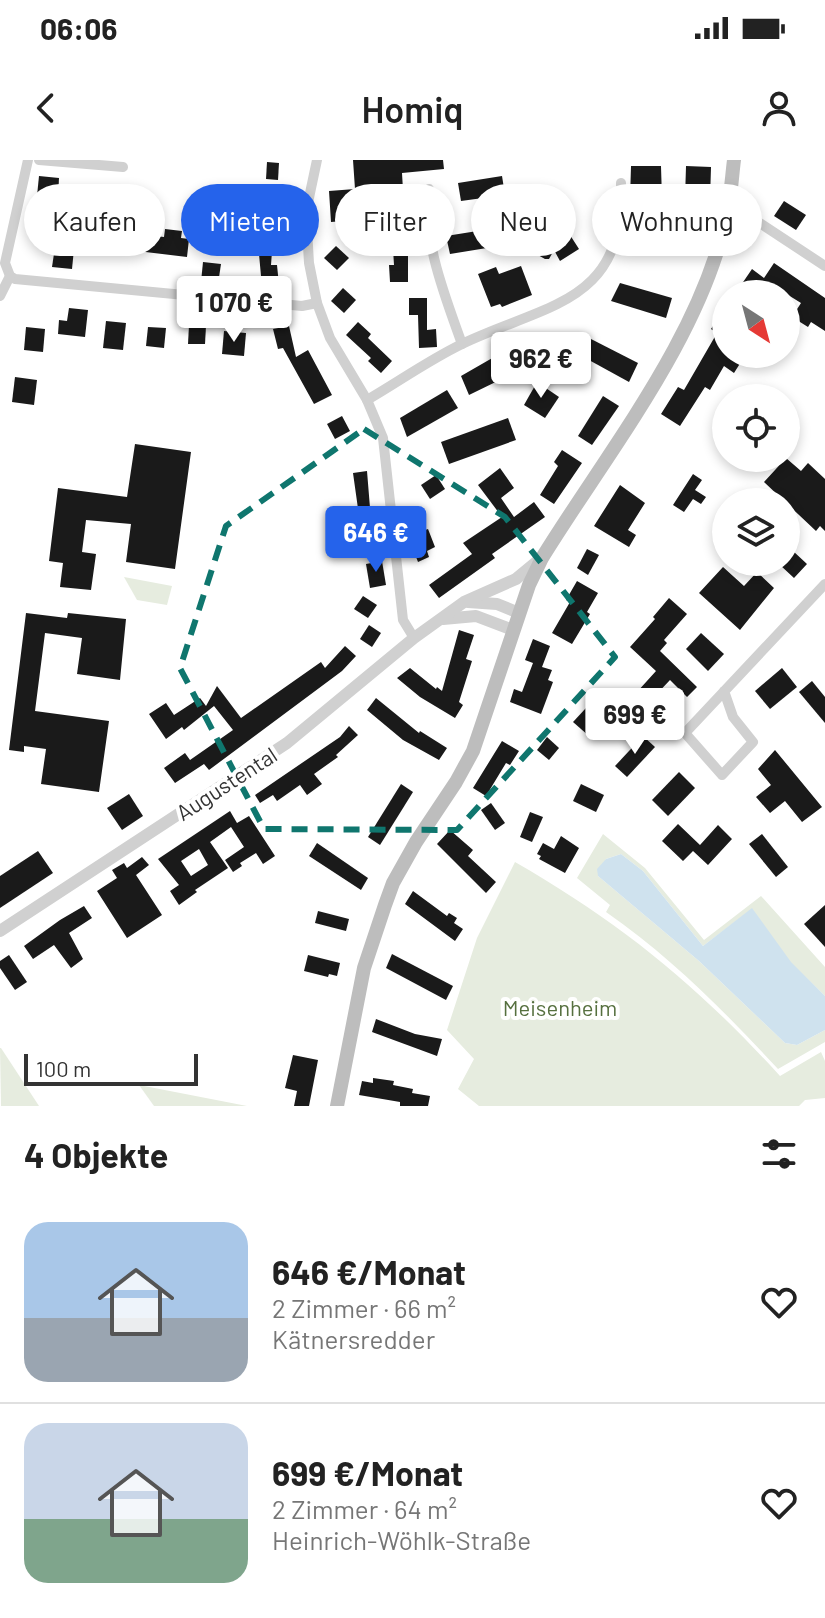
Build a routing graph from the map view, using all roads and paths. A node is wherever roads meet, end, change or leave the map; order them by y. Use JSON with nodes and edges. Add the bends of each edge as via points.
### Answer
{"nodes":[{"id":1,"x":28,"y":160,"type":"edge"},
{"id":2,"x":39,"y":160,"type":"edge"},
{"id":3,"x":317,"y":160,"type":"edge"},
{"id":4,"x":734,"y":160,"type":"edge"},
{"id":5,"x":123,"y":167,"type":"dead end"},
{"id":6,"x":621,"y":183,"type":"dead end"},
{"id":7,"x":731,"y":184,"type":"edge"},
{"id":8,"x":762,"y":225,"type":"edge"},
{"id":9,"x":434,"y":256,"type":"edge"},
{"id":10,"x":714,"y":256,"type":"edge"},
{"id":11,"x":825,"y":266,"type":"edge"},
{"id":12,"x":10,"y":276,"type":"junction"},
{"id":13,"x":0,"y":296,"type":"edge"},
{"id":14,"x":317,"y":303,"type":"junction"},
{"id":15,"x":462,"y":344,"type":"junction"},
{"id":16,"x":367,"y":400,"type":"junction"},
{"id":17,"x":542,"y":558,"type":"junction"},
{"id":18,"x":825,"y":584,"type":"edge"},
{"id":19,"x":464,"y":602,"type":"junction"},
{"id":20,"x":519,"y":613,"type":"junction"},
{"id":21,"x":440,"y":619,"type":"junction"},
{"id":22,"x":513,"y":630,"type":"junction"},
{"id":23,"x":414,"y":638,"type":"junction"},
{"id":24,"x":724,"y":691,"type":"junction"},
{"id":25,"x":0,"y":931,"type":"edge"},
{"id":26,"x":337,"y":1106,"type":"edge"}],
"edges":[{"from":1,"to":12,"type":"street","via":[[5,263]]},
{"from":2,"to":5,"type":"street"},
{"from":3,"to":14,"type":"street","via":[[306,212]]},
{"from":4,"to":7,"type":"main road"},
{"from":6,"to":15,"type":"street","via":[[618,228],[601,271],[551,309]]},
{"from":8,"to":11,"type":"street"},
{"from":9,"to":15,"type":"street"},
{"from":10,"to":17,"type":"main road","via":[[676,347]]},
{"from":12,"to":13,"type":"street"},
{"from":12,"to":14,"type":"street","via":[[302,306]]},
{"from":14,"to":16,"type":"street","via":[[339,356]]},
{"from":15,"to":16,"type":"street"},
{"from":16,"to":23,"type":"street","via":[[383,438],[403,620]]},
{"from":17,"to":19,"type":"street","name":"Augustental","via":[[516,579]]},
{"from":17,"to":20,"type":"main road"},
{"from":18,"to":24,"type":"street"},
{"from":19,"to":20,"type":"street","via":[[497,604]]},
{"from":19,"to":21,"type":"street","name":"Augustental"},
{"from":20,"to":22,"type":"main road"},
{"from":21,"to":22,"type":"street","via":[[476,616]]},
{"from":21,"to":23,"type":"street","name":"Augustental"},
{"from":22,"to":26,"type":"main road","via":[[473,751],[393,883],[380,918],[364,968]]},
{"from":23,"to":25,"type":"street","name":"Augustental","via":[[287,743]]},
{"from":24,"to":24,"type":"street","via":[[685,733],[722,775],[753,742],[733,717]]}]}
